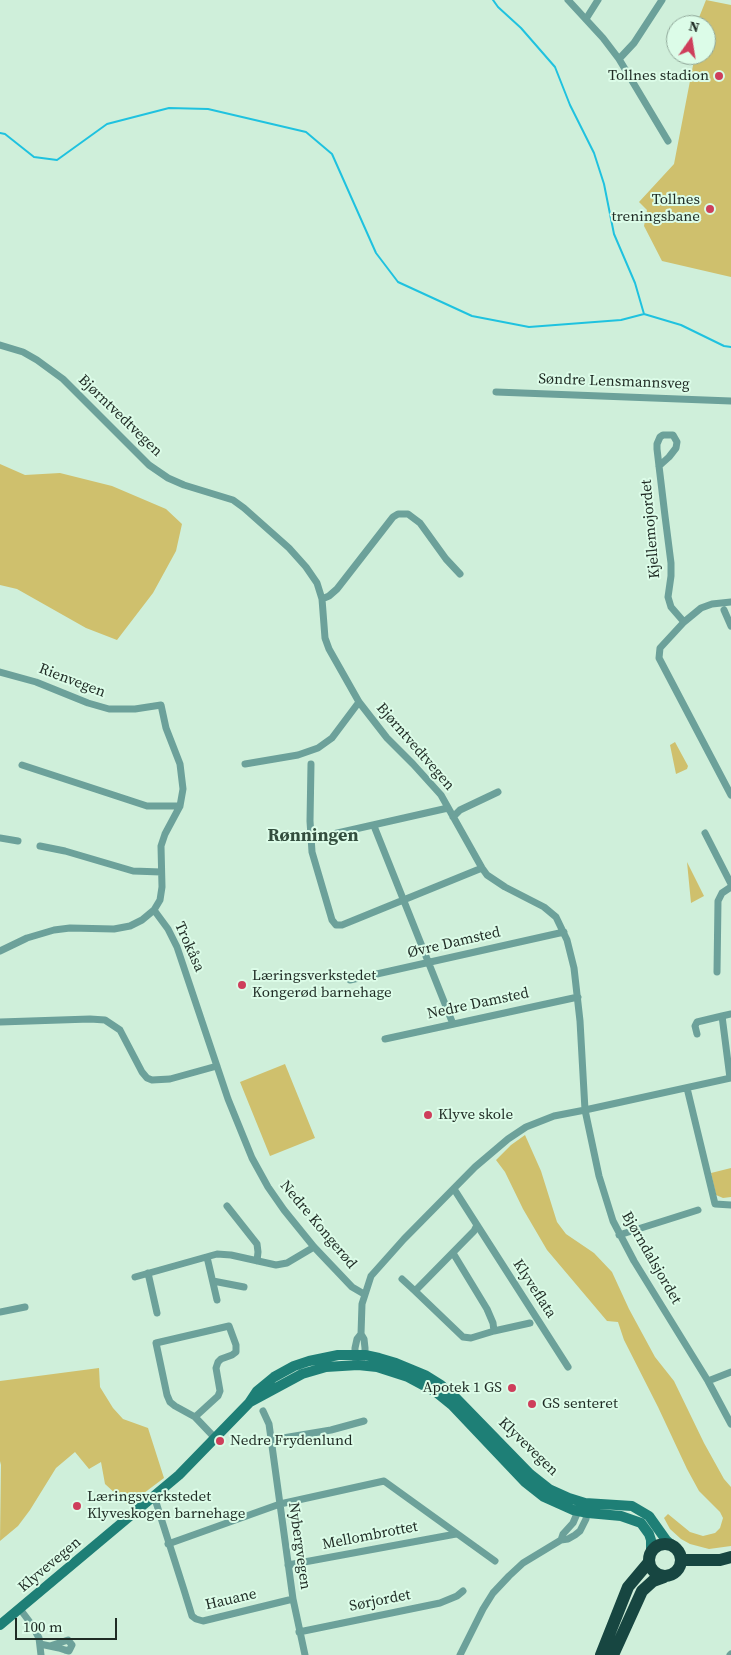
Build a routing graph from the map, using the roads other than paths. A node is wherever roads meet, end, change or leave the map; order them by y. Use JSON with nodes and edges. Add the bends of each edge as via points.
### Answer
{"nodes":[{"id":1,"x":568,"y":0,"type":"edge"},
{"id":2,"x":598,"y":0,"type":"edge"},
{"id":3,"x":662,"y":0,"type":"edge"},
{"id":4,"x":586,"y":19,"type":"junction"},
{"id":5,"x":619,"y":59,"type":"junction"},
{"id":6,"x":668,"y":141,"type":"dead end"},
{"id":7,"x":0,"y":345,"type":"edge"},
{"id":8,"x":496,"y":392,"type":"dead end"},
{"id":9,"x":731,"y":401,"type":"edge"},
{"id":10,"x":659,"y":466,"type":"dead end"},
{"id":11,"x":460,"y":574,"type":"dead end"},
{"id":12,"x":322,"y":599,"type":"junction"},
{"id":13,"x":731,"y":602,"type":"edge"},
{"id":14,"x":724,"y":610,"type":"dead end"},
{"id":15,"x":684,"y":622,"type":"junction"},
{"id":16,"x":731,"y":626,"type":"edge"},
{"id":17,"x":0,"y":672,"type":"edge"},
{"id":18,"x":359,"y":702,"type":"junction"},
{"id":19,"x":245,"y":764,"type":"dead end"},
{"id":20,"x":312,"y":764,"type":"dead end"},
{"id":21,"x":22,"y":765,"type":"dead end"},
{"id":22,"x":498,"y":792,"type":"dead end"},
{"id":23,"x":731,"y":795,"type":"edge"},
{"id":24,"x":180,"y":806,"type":"junction"},
{"id":25,"x":448,"y":808,"type":"junction"},
{"id":26,"x":453,"y":817,"type":"junction"},
{"id":27,"x":374,"y":826,"type":"junction"},
{"id":28,"x":705,"y":834,"type":"dead end"},
{"id":29,"x":0,"y":838,"type":"edge"},
{"id":30,"x":311,"y":840,"type":"junction"},
{"id":31,"x":18,"y":841,"type":"dead end"},
{"id":32,"x":40,"y":846,"type":"dead end"},
{"id":33,"x":482,"y":868,"type":"junction"},
{"id":34,"x":161,"y":872,"type":"junction"},
{"id":35,"x":731,"y":885,"type":"edge"},
{"id":36,"x":404,"y":900,"type":"junction"},
{"id":37,"x":154,"y":910,"type":"junction"},
{"id":38,"x":564,"y":932,"type":"junction"},
{"id":39,"x":0,"y":951,"type":"edge"},
{"id":40,"x":429,"y":963,"type":"junction"},
{"id":41,"x":717,"y":972,"type":"dead end"},
{"id":42,"x":350,"y":980,"type":"dead end"},
{"id":43,"x":578,"y":997,"type":"junction"},
{"id":44,"x":731,"y":1014,"type":"edge"},
{"id":45,"x":722,"y":1016,"type":"junction"},
{"id":46,"x":0,"y":1022,"type":"edge"},
{"id":47,"x":453,"y":1024,"type":"junction"},
{"id":48,"x":696,"y":1034,"type":"dead end"},
{"id":49,"x":385,"y":1039,"type":"dead end"},
{"id":50,"x":217,"y":1066,"type":"junction"},
{"id":51,"x":731,"y":1078,"type":"edge"},
{"id":52,"x":687,"y":1088,"type":"junction"},
{"id":53,"x":585,"y":1110,"type":"junction"},
{"id":54,"x":454,"y":1189,"type":"junction"},
{"id":55,"x":731,"y":1205,"type":"edge"},
{"id":56,"x":227,"y":1206,"type":"dead end"},
{"id":57,"x":698,"y":1210,"type":"dead end"},
{"id":58,"x":477,"y":1225,"type":"junction"},
{"id":59,"x":620,"y":1235,"type":"junction"},
{"id":60,"x":314,"y":1248,"type":"junction"},
{"id":61,"x":453,"y":1253,"type":"junction"},
{"id":62,"x":207,"y":1257,"type":"junction"},
{"id":63,"x":257,"y":1261,"type":"junction"},
{"id":64,"x":148,"y":1273,"type":"junction"},
{"id":65,"x":135,"y":1277,"type":"dead end"},
{"id":66,"x":402,"y":1279,"type":"dead end"},
{"id":67,"x":213,"y":1281,"type":"junction"},
{"id":68,"x":244,"y":1287,"type":"dead end"},
{"id":69,"x":415,"y":1291,"type":"junction"},
{"id":70,"x":364,"y":1294,"type":"junction"},
{"id":71,"x":218,"y":1300,"type":"dead end"},
{"id":72,"x":25,"y":1307,"type":"dead end"},
{"id":73,"x":0,"y":1312,"type":"edge"},
{"id":74,"x":157,"y":1313,"type":"dead end"},
{"id":75,"x":530,"y":1323,"type":"dead end"},
{"id":76,"x":494,"y":1331,"type":"junction"},
{"id":77,"x":359,"y":1358,"type":"junction"},
{"id":78,"x":568,"y":1367,"type":"dead end"},
{"id":79,"x":731,"y":1372,"type":"edge"},
{"id":80,"x":708,"y":1382,"type":"junction"},
{"id":81,"x":262,"y":1411,"type":"dead end"},
{"id":82,"x":195,"y":1417,"type":"junction"},
{"id":83,"x":364,"y":1421,"type":"dead end"},
{"id":84,"x":731,"y":1424,"type":"edge"},
{"id":85,"x":215,"y":1438,"type":"junction"},
{"id":86,"x":271,"y":1440,"type":"junction"},
{"id":87,"x":154,"y":1496,"type":"junction"},
{"id":88,"x":280,"y":1504,"type":"junction"},
{"id":89,"x":584,"y":1509,"type":"junction"},
{"id":90,"x":456,"y":1534,"type":"junction"},
{"id":91,"x":168,"y":1544,"type":"junction"},
{"id":92,"x":673,"y":1546,"type":"junction"},
{"id":93,"x":650,"y":1557,"type":"junction"},
{"id":94,"x":731,"y":1557,"type":"edge"},
{"id":95,"x":682,"y":1560,"type":"junction"},
{"id":96,"x":494,"y":1561,"type":"dead end"},
{"id":97,"x":288,"y":1565,"type":"junction"},
{"id":98,"x":664,"y":1577,"type":"junction"},
{"id":99,"x":463,"y":1591,"type":"dead end"},
{"id":100,"x":293,"y":1599,"type":"junction"},
{"id":101,"x":20,"y":1609,"type":"junction"},
{"id":102,"x":0,"y":1625,"type":"edge"},
{"id":103,"x":299,"y":1632,"type":"junction"},
{"id":104,"x":40,"y":1644,"type":"junction"},
{"id":105,"x":50,"y":1646,"type":"dead end"},
{"id":106,"x":41,"y":1655,"type":"edge"},
{"id":107,"x":305,"y":1655,"type":"edge"},
{"id":108,"x":460,"y":1655,"type":"edge"},
{"id":109,"x":601,"y":1655,"type":"edge"},
{"id":110,"x":613,"y":1655,"type":"edge"}],
"edges":[{"from":1,"to":4,"type":"street"},
{"from":2,"to":4,"type":"street"},
{"from":3,"to":5,"type":"street","via":[[634,43]]},
{"from":4,"to":5,"type":"street"},
{"from":5,"to":6,"type":"street"},
{"from":7,"to":12,"type":"street","name":"Bjørntvedtvegen","via":[[30,356],[64,379],[149,465],[162,474],[184,485],[233,500],[244,508],[306,567],[317,583]]},
{"from":8,"to":9,"type":"street","name":"Søndre Lensmannsveg"},
{"from":10,"to":15,"type":"street","name":"Kjellemojordet","via":[[671,563],[668,602]]},
{"from":11,"to":12,"type":"street","via":[[420,523],[408,514],[398,514],[336,589]]},
{"from":12,"to":18,"type":"street","name":"Bjørntvedtvegen","via":[[325,638]]},
{"from":13,"to":15,"type":"street","via":[[701,608]]},
{"from":14,"to":16,"type":"street"},
{"from":15,"to":23,"type":"street","via":[[660,648],[659,658]]},
{"from":17,"to":24,"type":"street","name":"Rienvegen","via":[[109,709],[161,706],[180,764],[183,789]]},
{"from":18,"to":19,"type":"street","via":[[332,738],[318,748],[298,755]]},
{"from":18,"to":25,"type":"street","name":"Bjørntvedtvegen","via":[[387,738],[435,788]]},
{"from":20,"to":30,"type":"street"},
{"from":21,"to":24,"type":"street","via":[[147,806]]},
{"from":22,"to":26,"type":"street","via":[[460,810]]},
{"from":24,"to":34,"type":"street","name":"Rienvegen","via":[[163,840]]},
{"from":25,"to":26,"type":"street","name":"Bjørntvedtvegen"},
{"from":25,"to":27,"type":"street"},
{"from":26,"to":33,"type":"street","name":"Bjørntvedtvegen"},
{"from":27,"to":30,"type":"street"},
{"from":27,"to":36,"type":"street"},
{"from":28,"to":35,"type":"street"},
{"from":29,"to":31,"type":"street"},
{"from":30,"to":36,"type":"street","via":[[314,860],[336,925]]},
{"from":32,"to":34,"type":"street","via":[[133,872]]},
{"from":33,"to":36,"type":"street"},
{"from":33,"to":38,"type":"street","name":"Bjørntvedtvegen","via":[[496,882],[544,907],[556,917]]},
{"from":34,"to":37,"type":"street","name":"Rienvegen","via":[[161,894]]},
{"from":35,"to":41,"type":"street","via":[[718,901]]},
{"from":36,"to":40,"type":"street"},
{"from":37,"to":39,"type":"street","via":[[130,926],[54,930]]},
{"from":37,"to":50,"type":"street","name":"Trokåsa","via":[[177,947]]},
{"from":38,"to":40,"type":"street","name":"Øvre Damsted"},
{"from":38,"to":43,"type":"street","name":"Bjørntvedtvegen"},
{"from":40,"to":42,"type":"street","name":"Øvre Damsted"},
{"from":40,"to":47,"type":"street"},
{"from":43,"to":47,"type":"street","name":"Nedre Damsted"},
{"from":43,"to":53,"type":"street","name":"Bjørntvedtvegen"},
{"from":44,"to":45,"type":"street"},
{"from":45,"to":48,"type":"street","via":[[697,1022]]},
{"from":45,"to":51,"type":"street"},
{"from":46,"to":50,"type":"street","via":[[105,1020],[120,1030],[142,1072],[152,1080],[170,1079]]},
{"from":47,"to":49,"type":"street","name":"Nedre Damsted"},
{"from":50,"to":60,"type":"street","name":"Nedre Kongerød","via":[[252,1158],[284,1210]]},
{"from":51,"to":52,"type":"street"},
{"from":52,"to":53,"type":"street"},
{"from":52,"to":55,"type":"street","via":[[715,1204]]},
{"from":53,"to":54,"type":"street","via":[[554,1116],[526,1127],[494,1150]]},
{"from":53,"to":59,"type":"street","name":"Bjørndalsjordet","via":[[601,1185],[612,1221]]},
{"from":54,"to":58,"type":"street","name":"Klyveflata"},
{"from":54,"to":70,"type":"street","via":[[379,1265]]},
{"from":56,"to":63,"type":"street","via":[[257,1244]]},
{"from":57,"to":59,"type":"street"},
{"from":58,"to":61,"type":"street"},
{"from":58,"to":78,"type":"street","name":"Klyveflata"},
{"from":59,"to":80,"type":"street","name":"Bjørndalsjordet"},
{"from":60,"to":63,"type":"street","via":[[286,1263]]},
{"from":60,"to":70,"type":"street","name":"Nedre Kongerød","via":[[352,1287]]},
{"from":61,"to":69,"type":"street"},
{"from":61,"to":76,"type":"street","via":[[487,1309]]},
{"from":62,"to":63,"type":"street","via":[[222,1254]]},
{"from":62,"to":64,"type":"street"},
{"from":62,"to":67,"type":"street"},
{"from":64,"to":65,"type":"street"},
{"from":64,"to":74,"type":"street"},
{"from":66,"to":69,"type":"street"},
{"from":67,"to":68,"type":"street"},
{"from":67,"to":71,"type":"street"},
{"from":69,"to":76,"type":"street","name":"Klyveflata","via":[[463,1337],[471,1338]]},
{"from":70,"to":77,"type":"street","via":[[361,1334],[364,1339]]},
{"from":72,"to":73,"type":"street"},
{"from":75,"to":76,"type":"street","name":"Klyveflata"},
{"from":77,"to":85,"type":"main road","name":"Klyvevegen","via":[[325,1357],[294,1366],[274,1377]]},
{"from":77,"to":89,"type":"main road","name":"Klyvevegen","via":[[436,1392],[534,1490],[555,1503]]},
{"from":79,"to":80,"type":"street"},
{"from":80,"to":84,"type":"street","name":"Bjørndalsjordet"},
{"from":81,"to":86,"type":"street","name":"Nybergvegen","via":[[270,1424]]},
{"from":82,"to":82,"type":"street","via":[[170,1402],[156,1342],[229,1326],[236,1352],[218,1362],[218,1396]]},
{"from":82,"to":85,"type":"street"},
{"from":83,"to":86,"type":"street"},
{"from":85,"to":87,"type":"main road","name":"Klyvevegen"},
{"from":86,"to":88,"type":"street","name":"Nybergvegen"},
{"from":87,"to":91,"type":"street","name":"Hauane"},
{"from":87,"to":101,"type":"main road","name":"Klyvevegen"},
{"from":88,"to":90,"type":"street","name":"Mellombrottet","via":[[384,1481]]},
{"from":88,"to":91,"type":"street"},
{"from":88,"to":97,"type":"street","name":"Nybergvegen"},
{"from":89,"to":92,"type":"main road","name":"Klyvevegen","via":[[624,1505],[642,1510]]},
{"from":89,"to":93,"type":"main road","name":"Klyvevegen","via":[[636,1520],[649,1534]]},
{"from":89,"to":108,"type":"street","via":[[561,1540],[524,1563],[504,1582],[483,1609]]},
{"from":90,"to":96,"type":"street","name":"Mellombrottet"},
{"from":90,"to":97,"type":"street","name":"Mellombrottet"},
{"from":91,"to":100,"type":"street","name":"Hauane","via":[[192,1616],[196,1619],[202,1621]]},
{"from":92,"to":93,"type":"highway","via":[[658,1546]]},
{"from":92,"to":95,"type":"highway"},
{"from":93,"to":98,"type":"highway","via":[[652,1570]]},
{"from":93,"to":109,"type":"highway","via":[[628,1588]]},
{"from":94,"to":95,"type":"highway"},
{"from":95,"to":98,"type":"highway","via":[[677,1572]]},
{"from":97,"to":100,"type":"street","name":"Nybergvegen"},
{"from":98,"to":110,"type":"highway","via":[[653,1581],[642,1591]]},
{"from":99,"to":103,"type":"street","name":"Sørjordet","via":[[440,1603]]},
{"from":100,"to":103,"type":"street","name":"Nybergvegen"},
{"from":101,"to":102,"type":"main road","name":"Klyvevegen"},
{"from":101,"to":104,"type":"street"},
{"from":103,"to":107,"type":"street","name":"Nybergvegen"},
{"from":104,"to":105,"type":"street"},
{"from":104,"to":106,"type":"street"}]}
